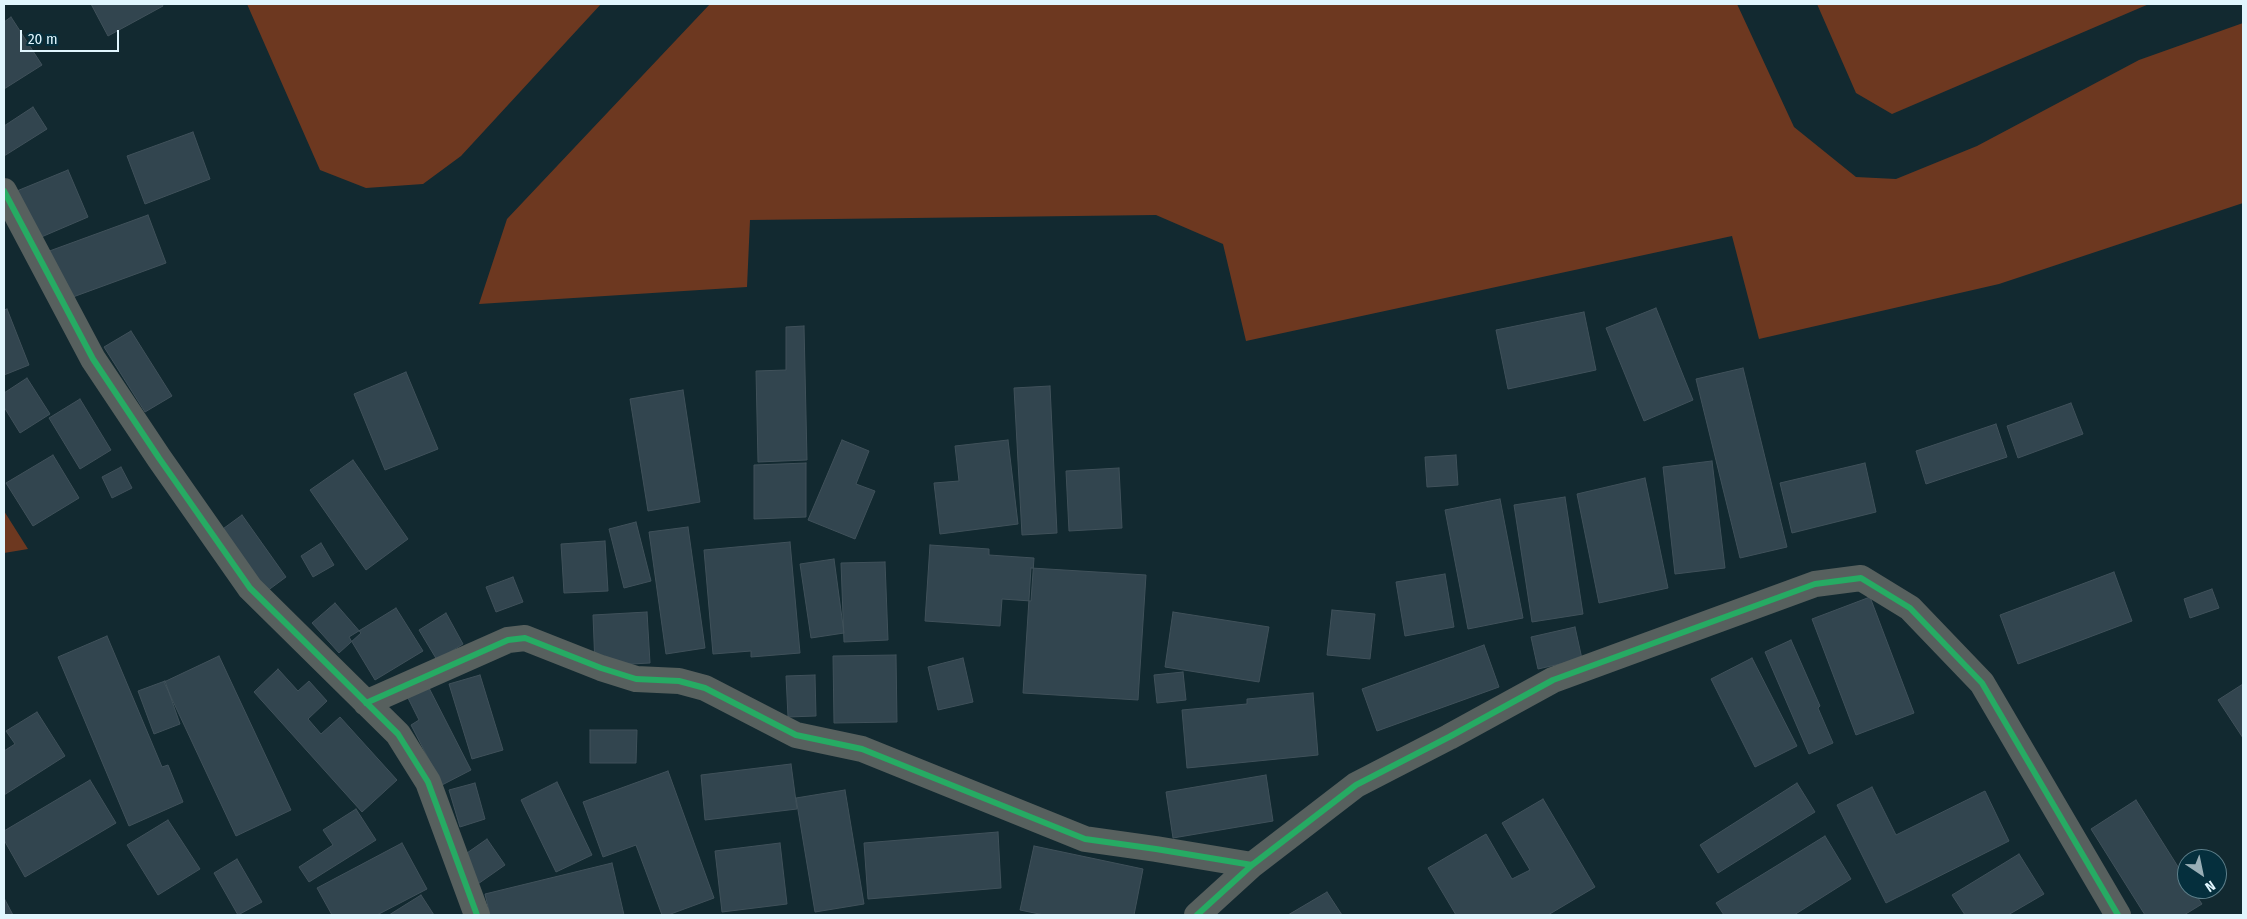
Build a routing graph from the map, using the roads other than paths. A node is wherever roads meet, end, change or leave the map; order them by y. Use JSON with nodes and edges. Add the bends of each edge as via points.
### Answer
{"nodes":[{"id":1,"x":4,"y":191,"type":"edge"},
{"id":2,"x":366,"y":703,"type":"junction"},
{"id":3,"x":1252,"y":865,"type":"junction"},
{"id":4,"x":477,"y":915,"type":"edge"},
{"id":5,"x":1197,"y":915,"type":"edge"},
{"id":6,"x":2118,"y":915,"type":"edge"}],
"edges":[{"from":1,"to":2,"type":"street","via":[[93,359],[250,588]]},
{"from":2,"to":3,"type":"street","via":[[508,640],[525,638],[636,679],[679,681],[705,688],[796,735],[862,749],[1085,839]]},
{"from":2,"to":4,"type":"street","via":[[398,734],[428,782]]},
{"from":3,"to":5,"type":"street"},
{"from":3,"to":6,"type":"street","via":[[1356,785],[1553,680],[1815,584],[1861,578],[1910,608],[1982,683]]}]}
